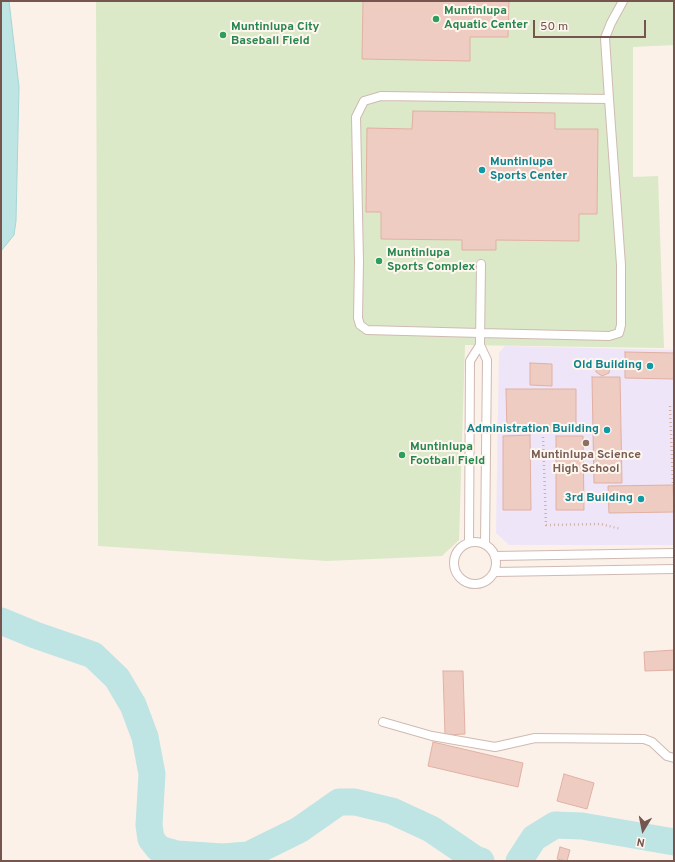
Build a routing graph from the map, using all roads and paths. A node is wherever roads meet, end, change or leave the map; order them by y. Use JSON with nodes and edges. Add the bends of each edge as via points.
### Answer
{"nodes":[{"id":1,"x":623,"y":1,"type":"edge"},
{"id":2,"x":609,"y":99,"type":"junction"},
{"id":3,"x":481,"y":264,"type":"dead end"},
{"id":4,"x":480,"y":333,"type":"junction"},
{"id":5,"x":480,"y":345,"type":"junction"},
{"id":6,"x":670,"y":406,"type":"dead end"},
{"id":7,"x":543,"y":437,"type":"dead end"},
{"id":8,"x":673,"y":485,"type":"dead end"},
{"id":9,"x":621,"y":529,"type":"dead end"},
{"id":10,"x":469,"y":542,"type":"junction"},
{"id":11,"x":485,"y":544,"type":"junction"},
{"id":12,"x":674,"y":553,"type":"edge"},
{"id":13,"x":634,"y":554,"type":"junction"},
{"id":14,"x":496,"y":556,"type":"junction"},
{"id":15,"x":584,"y":556,"type":"junction"},
{"id":16,"x":634,"y":569,"type":"junction"},
{"id":17,"x":674,"y":569,"type":"edge"},
{"id":18,"x":581,"y":570,"type":"junction"},
{"id":19,"x":495,"y":572,"type":"junction"},
{"id":20,"x":383,"y":722,"type":"dead end"},
{"id":21,"x":674,"y":758,"type":"edge"}],
"edges":[{"from":1,"to":2,"type":"lane","via":[[605,38]]},
{"from":2,"to":4,"type":"lane","via":[[621,264],[619,333],[609,336]]},
{"from":2,"to":4,"type":"lane","via":[[381,96],[364,101],[358,109],[356,117],[360,325],[367,330]]},
{"from":3,"to":4,"type":"lane"},
{"from":4,"to":5,"type":"lane"},
{"from":5,"to":10,"type":"lane","via":[[470,361]]},
{"from":5,"to":11,"type":"lane","via":[[487,360]]},
{"from":6,"to":8,"type":"path"},
{"from":7,"to":9,"type":"path","via":[[546,525],[601,524]]},
{"from":10,"to":11,"type":"lane"},
{"from":10,"to":19,"type":"lane","via":[[455,557],[455,571],[459,577],[465,582],[479,584],[491,578]]},
{"from":11,"to":14,"type":"lane"},
{"from":12,"to":13,"type":"lane"},
{"from":13,"to":15,"type":"lane"},
{"from":13,"to":16,"type":"lane"},
{"from":14,"to":15,"type":"lane"},
{"from":14,"to":19,"type":"lane"},
{"from":15,"to":18,"type":"lane"},
{"from":16,"to":17,"type":"lane"},
{"from":16,"to":18,"type":"lane"},
{"from":18,"to":19,"type":"lane"},
{"from":20,"to":21,"type":"lane","via":[[432,736],[495,747],[535,738],[644,739],[652,742],[667,756]]}]}
